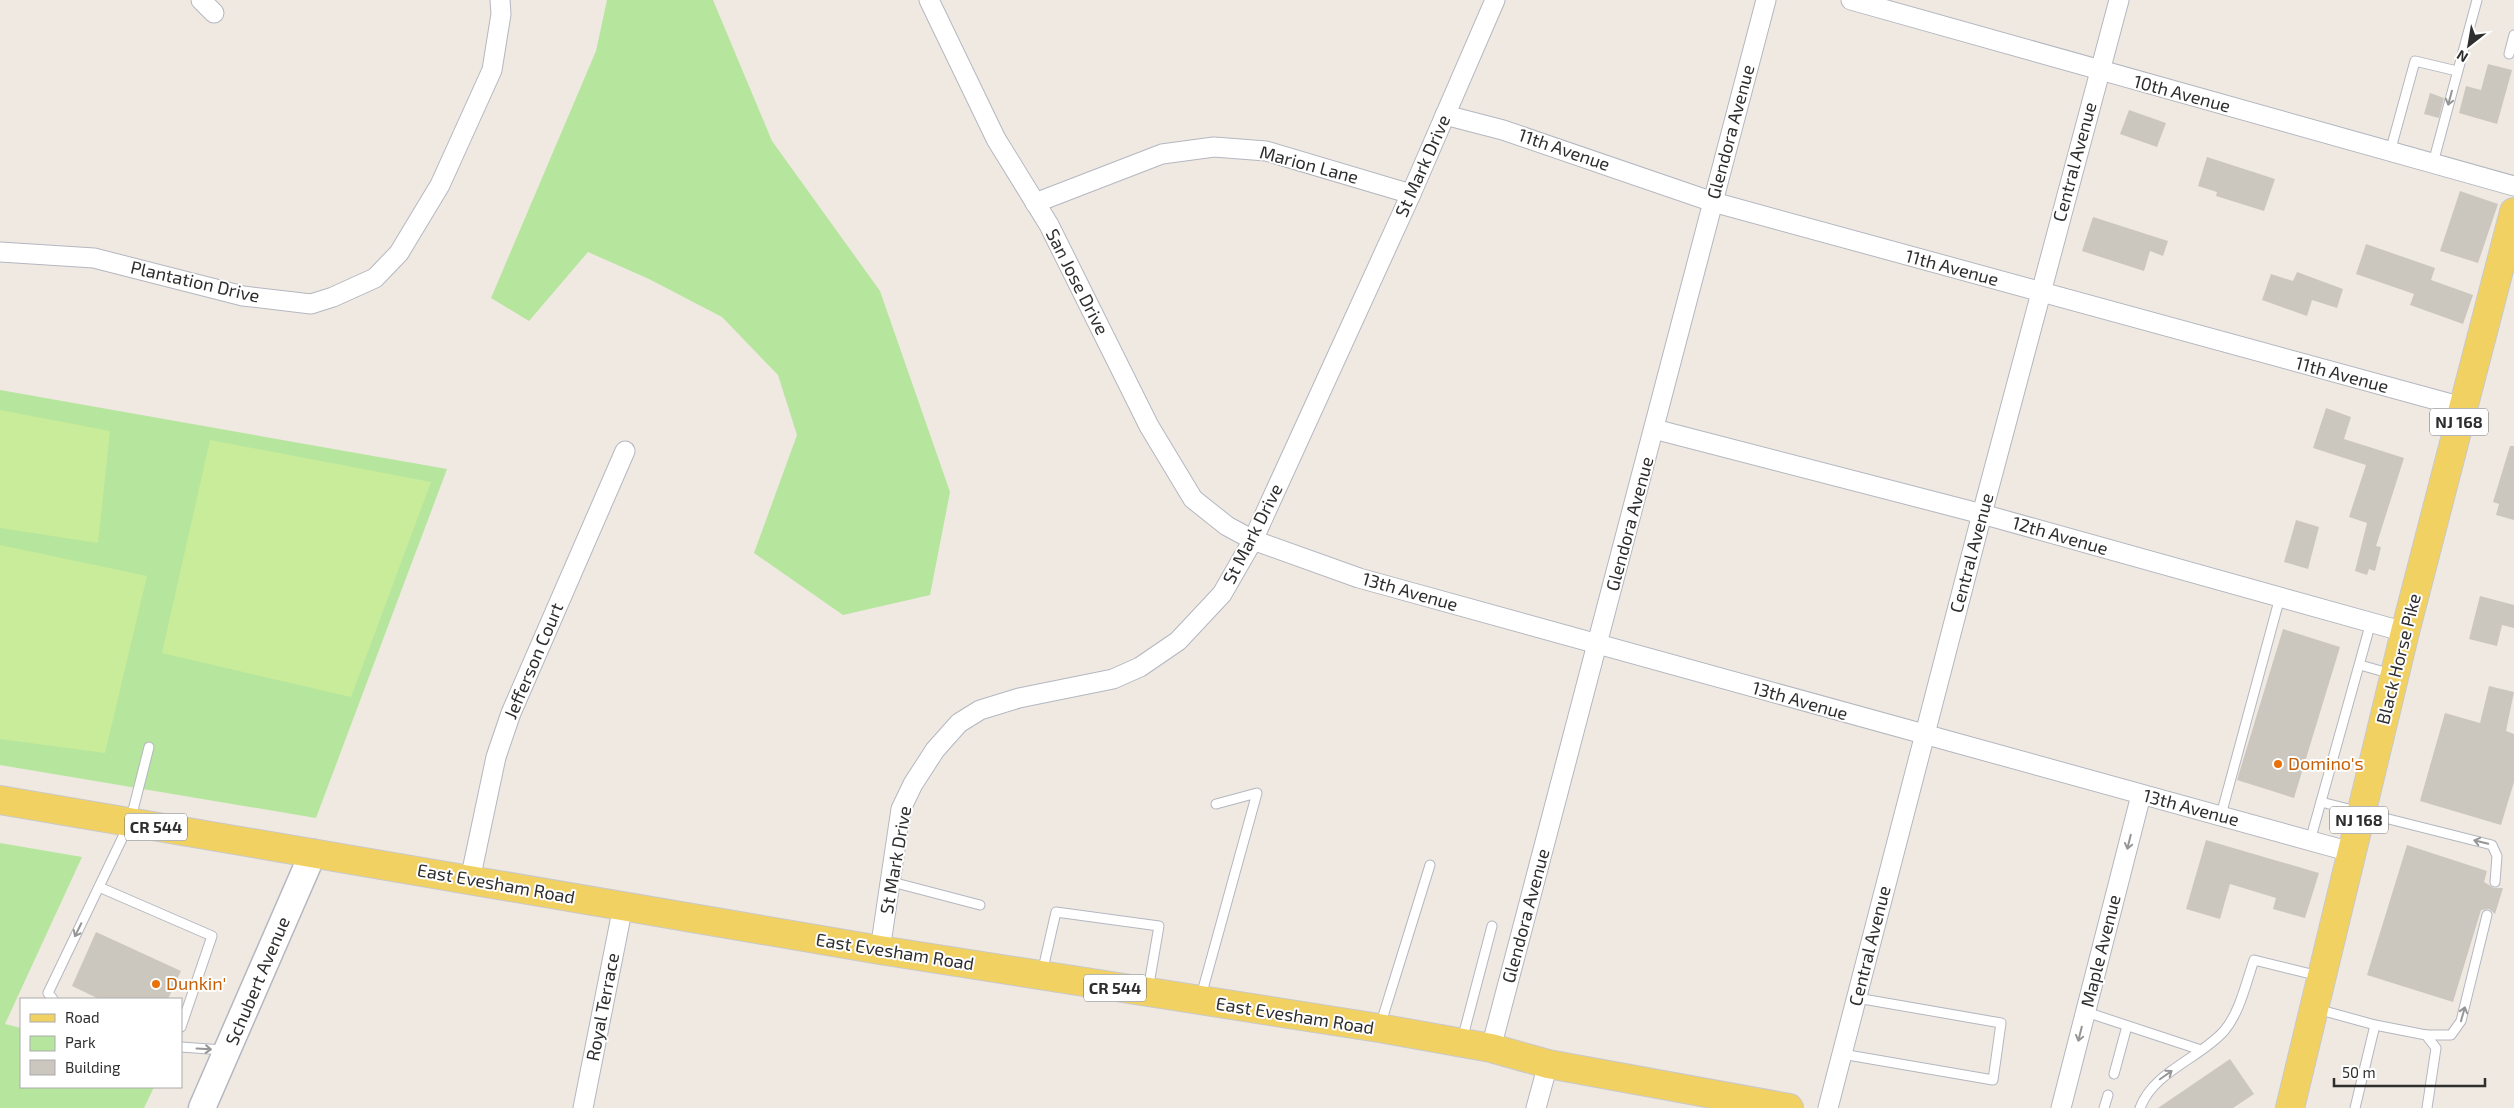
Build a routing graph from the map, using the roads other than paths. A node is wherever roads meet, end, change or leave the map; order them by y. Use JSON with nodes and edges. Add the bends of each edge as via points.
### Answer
{"nodes":[{"id":1,"x":500,"y":0,"type":"edge"},
{"id":2,"x":929,"y":0,"type":"edge"},
{"id":3,"x":1495,"y":0,"type":"edge"},
{"id":4,"x":1766,"y":0,"type":"edge"},
{"id":5,"x":1851,"y":0,"type":"edge"},
{"id":6,"x":2119,"y":0,"type":"edge"},
{"id":7,"x":2477,"y":0,"type":"edge"},
{"id":8,"x":2514,"y":35,"type":"edge"},
{"id":9,"x":2509,"y":54,"type":"dead end"},
{"id":10,"x":2100,"y":71,"type":"junction"},
{"id":11,"x":2457,"y":71,"type":"junction"},
{"id":12,"x":1445,"y":115,"type":"junction"},
{"id":13,"x":2390,"y":152,"type":"junction"},
{"id":14,"x":2432,"y":163,"type":"junction"},
{"id":15,"x":2514,"y":186,"type":"edge"},
{"id":16,"x":1411,"y":194,"type":"junction"},
{"id":17,"x":1713,"y":202,"type":"junction"},
{"id":18,"x":1035,"y":203,"type":"junction"},
{"id":19,"x":2514,"y":212,"type":"edge"},
{"id":20,"x":0,"y":252,"type":"edge"},
{"id":21,"x":2040,"y":292,"type":"junction"},
{"id":22,"x":2462,"y":407,"type":"junction"},
{"id":23,"x":1654,"y":429,"type":"junction"},
{"id":24,"x":625,"y":451,"type":"dead end"},
{"id":25,"x":1982,"y":514,"type":"junction"},
{"id":26,"x":1253,"y":540,"type":"junction"},
{"id":27,"x":2280,"y":597,"type":"junction"},
{"id":28,"x":2370,"y":622,"type":"junction"},
{"id":29,"x":2405,"y":632,"type":"junction"},
{"id":30,"x":1598,"y":645,"type":"junction"},
{"id":31,"x":2360,"y":665,"type":"junction"},
{"id":32,"x":2395,"y":675,"type":"junction"},
{"id":33,"x":1924,"y":736,"type":"junction"},
{"id":34,"x":148,"y":747,"type":"dead end"},
{"id":35,"x":2141,"y":795,"type":"junction"},
{"id":36,"x":0,"y":800,"type":"edge"},
{"id":37,"x":2321,"y":802,"type":"junction"},
{"id":38,"x":1216,"y":804,"type":"dead end"},
{"id":39,"x":2360,"y":813,"type":"junction"},
{"id":40,"x":2222,"y":815,"type":"junction"},
{"id":41,"x":130,"y":822,"type":"junction"},
{"id":42,"x":2310,"y":841,"type":"junction"},
{"id":43,"x":2351,"y":852,"type":"junction"},
{"id":44,"x":313,"y":853,"type":"junction"},
{"id":45,"x":1430,"y":865,"type":"dead end"},
{"id":46,"x":470,"y":880,"type":"junction"},
{"id":47,"x":892,"y":882,"type":"junction"},
{"id":48,"x":2495,"y":882,"type":"dead end"},
{"id":49,"x":99,"y":886,"type":"junction"},
{"id":50,"x":980,"y":905,"type":"dead end"},
{"id":51,"x":624,"y":906,"type":"junction"},
{"id":52,"x":2487,"y":915,"type":"dead end"},
{"id":53,"x":1492,"y":926,"type":"dead end"},
{"id":54,"x":880,"y":950,"type":"junction"},
{"id":55,"x":1042,"y":976,"type":"junction"},
{"id":56,"x":2321,"y":976,"type":"junction"},
{"id":57,"x":1148,"y":993,"type":"junction"},
{"id":58,"x":52,"y":998,"type":"edge"},
{"id":59,"x":1857,"y":998,"type":"junction"},
{"id":60,"x":1200,"y":1002,"type":"junction"},
{"id":61,"x":2314,"y":1008,"type":"junction"},
{"id":62,"x":2086,"y":1012,"type":"junction"},
{"id":63,"x":182,"y":1024,"type":"edge"},
{"id":64,"x":2375,"y":1025,"type":"junction"},
{"id":65,"x":2127,"y":1026,"type":"junction"},
{"id":66,"x":1380,"y":1028,"type":"junction"},
{"id":67,"x":2426,"y":1035,"type":"junction"},
{"id":68,"x":1462,"y":1043,"type":"junction"},
{"id":69,"x":182,"y":1048,"type":"edge"},
{"id":70,"x":1491,"y":1048,"type":"junction"},
{"id":71,"x":228,"y":1050,"type":"junction"},
{"id":72,"x":2202,"y":1050,"type":"junction"},
{"id":73,"x":1842,"y":1054,"type":"junction"},
{"id":74,"x":1548,"y":1064,"type":"junction"},
{"id":75,"x":2114,"y":1074,"type":"dead end"},
{"id":76,"x":2108,"y":1095,"type":"dead end"},
{"id":77,"x":202,"y":1108,"type":"edge"},
{"id":78,"x":583,"y":1108,"type":"edge"},
{"id":79,"x":1536,"y":1108,"type":"edge"},
{"id":80,"x":1789,"y":1108,"type":"edge"},
{"id":81,"x":1828,"y":1108,"type":"edge"},
{"id":82,"x":2061,"y":1108,"type":"edge"},
{"id":83,"x":2104,"y":1108,"type":"edge"},
{"id":84,"x":2140,"y":1108,"type":"edge"},
{"id":85,"x":2290,"y":1108,"type":"edge"},
{"id":86,"x":2355,"y":1108,"type":"edge"},
{"id":87,"x":2427,"y":1108,"type":"edge"}],
"edges":[{"from":1,"to":20,"type":"street","name":"Plantation Drive","via":[[501,14],[492,70],[456,150],[440,185],[399,253],[374,278],[311,304],[244,296],[94,258]]},
{"from":2,"to":18,"type":"street","name":"San Jose Drive","via":[[996,139]]},
{"from":3,"to":12,"type":"street","name":"St Mark Drive"},
{"from":4,"to":17,"type":"street","name":"Glendora Avenue"},
{"from":5,"to":10,"type":"street","name":"10th Avenue"},
{"from":6,"to":10,"type":"street","name":"Central Avenue"},
{"from":7,"to":11,"type":"lane"},
{"from":8,"to":9,"type":"lane"},
{"from":10,"to":13,"type":"street","name":"10th Avenue"},
{"from":10,"to":21,"type":"street","name":"Central Avenue"},
{"from":11,"to":13,"type":"lane","via":[[2415,61]]},
{"from":11,"to":14,"type":"lane","one_way":true},
{"from":12,"to":16,"type":"street","name":"St Mark Drive"},
{"from":12,"to":17,"type":"street","name":"11th Avenue","via":[[1504,130]]},
{"from":13,"to":14,"type":"street","name":"10th Avenue"},
{"from":14,"to":15,"type":"street","name":"10th Avenue"},
{"from":16,"to":18,"type":"street","name":"Marion Lane","via":[[1266,151],[1214,147],[1162,154]]},
{"from":16,"to":26,"type":"street","name":"St Mark Drive"},
{"from":17,"to":21,"type":"street","name":"11th Avenue"},
{"from":17,"to":23,"type":"street","name":"Glendora Avenue"},
{"from":18,"to":26,"type":"street","name":"San Jose Drive","via":[[1149,426],[1193,499],[1227,526]]},
{"from":19,"to":22,"type":"main road","name":"Black Horse Pike","number":"NJ 168"},
{"from":21,"to":22,"type":"street","name":"11th Avenue"},
{"from":21,"to":25,"type":"street","name":"Central Avenue"},
{"from":22,"to":29,"type":"main road","name":"Black Horse Pike","number":"NJ 168"},
{"from":23,"to":25,"type":"street","name":"12th Avenue"},
{"from":23,"to":30,"type":"street","name":"Glendora Avenue"},
{"from":24,"to":46,"type":"street","name":"Jefferson Court","via":[[511,712],[496,757]]},
{"from":25,"to":27,"type":"street","name":"12th Avenue"},
{"from":25,"to":33,"type":"street","name":"Central Avenue"},
{"from":26,"to":30,"type":"street","name":"13th Avenue","via":[[1359,578]]},
{"from":26,"to":47,"type":"street","name":"St Mark Drive","via":[[1222,594],[1178,641],[1140,667],[1113,679],[1011,700],[980,710],[959,723],[935,750],[901,809]]},
{"from":27,"to":28,"type":"street","name":"12th Avenue"},
{"from":27,"to":40,"type":"lane"},
{"from":28,"to":29,"type":"street","name":"12th Avenue"},
{"from":28,"to":31,"type":"lane"},
{"from":29,"to":32,"type":"main road","name":"Black Horse Pike","number":"NJ 168"},
{"from":30,"to":33,"type":"street","name":"13th Avenue"},
{"from":30,"to":70,"type":"street","name":"Glendora Avenue"},
{"from":31,"to":32,"type":"lane"},
{"from":31,"to":37,"type":"lane"},
{"from":32,"to":39,"type":"main road","name":"Black Horse Pike","number":"NJ 168"},
{"from":33,"to":35,"type":"street","name":"13th Avenue"},
{"from":33,"to":59,"type":"street","name":"Central Avenue"},
{"from":34,"to":41,"type":"lane"},
{"from":35,"to":40,"type":"street","name":"13th Avenue"},
{"from":35,"to":62,"type":"street","name":"Maple Avenue","one_way":true},
{"from":36,"to":41,"type":"main road","name":"East Evesham Road","number":"CR 544"},
{"from":37,"to":39,"type":"lane"},
{"from":37,"to":42,"type":"lane"},
{"from":38,"to":60,"type":"lane","via":[[1256,793]]},
{"from":39,"to":43,"type":"main road","name":"Black Horse Pike","number":"NJ 168"},
{"from":48,"to":39,"type":"lane","one_way":true,"via":[[2497,856],[2492,845]]},
{"from":40,"to":42,"type":"street","name":"13th Avenue"},
{"from":41,"to":44,"type":"main road","name":"East Evesham Road","number":"CR 544"},
{"from":41,"to":49,"type":"lane"},
{"from":42,"to":43,"type":"street","name":"13th Avenue"},
{"from":43,"to":56,"type":"main road","name":"Black Horse Pike","number":"NJ 168"},
{"from":44,"to":46,"type":"main road","name":"East Evesham Road","number":"CR 544"},
{"from":44,"to":71,"type":"street","name":"Schubert Avenue"},
{"from":45,"to":66,"type":"lane"},
{"from":46,"to":51,"type":"main road","name":"East Evesham Road","number":"CR 544"},
{"from":47,"to":50,"type":"lane"},
{"from":47,"to":54,"type":"street","name":"St Mark Drive"},
{"from":49,"to":58,"type":"lane","one_way":true,"via":[[48,993]]},
{"from":49,"to":63,"type":"lane","via":[[212,936]]},
{"from":51,"to":54,"type":"main road","name":"East Evesham Road","number":"CR 544"},
{"from":51,"to":78,"type":"street","name":"Royal Terrace"},
{"from":67,"to":52,"type":"lane","one_way":true,"via":[[2451,1034],[2462,1021]]},
{"from":53,"to":68,"type":"lane"},
{"from":54,"to":55,"type":"main road","name":"East Evesham Road","number":"CR 544"},
{"from":55,"to":57,"type":"main road","name":"East Evesham Road","number":"CR 544"},
{"from":55,"to":57,"type":"lane","via":[[1056,912],[1159,926]]},
{"from":56,"to":61,"type":"main road","name":"Black Horse Pike","number":"NJ 168"},
{"from":56,"to":72,"type":"lane","via":[[2254,960],[2239,1004],[2225,1030]]},
{"from":57,"to":60,"type":"main road","name":"East Evesham Road","number":"CR 544"},
{"from":59,"to":73,"type":"street","name":"Central Avenue"},
{"from":59,"to":73,"type":"lane","via":[[2001,1023],[1993,1080]]},
{"from":60,"to":66,"type":"main road","name":"East Evesham Road","number":"CR 544"},
{"from":61,"to":64,"type":"lane"},
{"from":61,"to":85,"type":"main road","name":"Black Horse Pike","number":"NJ 168"},
{"from":62,"to":65,"type":"lane"},
{"from":62,"to":82,"type":"street","name":"Maple Avenue","one_way":true},
{"from":64,"to":67,"type":"lane"},
{"from":64,"to":86,"type":"lane"},
{"from":65,"to":72,"type":"lane"},
{"from":65,"to":75,"type":"lane"},
{"from":66,"to":68,"type":"main road","name":"East Evesham Road","number":"CR 544"},
{"from":67,"to":87,"type":"lane","via":[[2436,1048]]},
{"from":68,"to":70,"type":"main road","name":"East Evesham Road","number":"CR 544"},
{"from":69,"to":71,"type":"lane","one_way":true},
{"from":70,"to":74,"type":"main road","name":"East Evesham Road","number":"CR 544"},
{"from":71,"to":77,"type":"street","name":"Schubert Avenue"},
{"from":84,"to":72,"type":"lane","one_way":true,"via":[[2144,1097],[2159,1080]]},
{"from":73,"to":81,"type":"street","name":"Central Avenue"},
{"from":74,"to":79,"type":"street"},
{"from":74,"to":80,"type":"main road","name":"East Evesham Road","number":"CR 544"},
{"from":76,"to":83,"type":"lane"}]}
